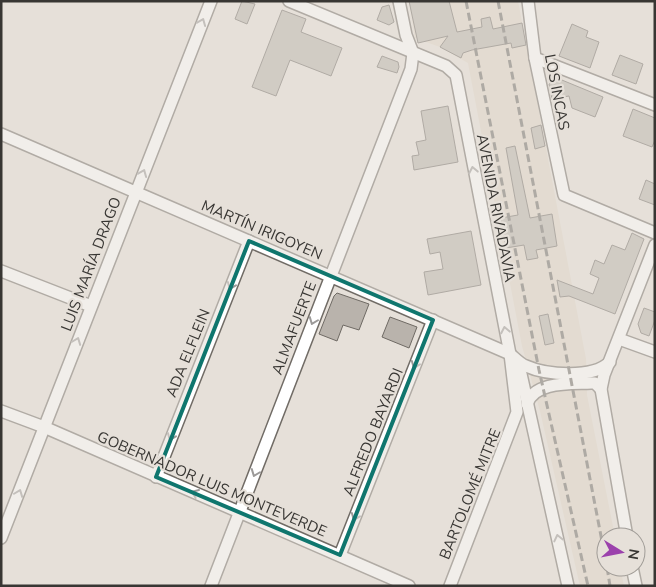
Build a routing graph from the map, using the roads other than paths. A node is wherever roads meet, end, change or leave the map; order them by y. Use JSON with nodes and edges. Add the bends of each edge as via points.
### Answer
{"nodes":[{"id":1,"x":211,"y":1,"type":"edge"},
{"id":2,"x":289,"y":1,"type":"edge"},
{"id":3,"x":399,"y":1,"type":"edge"},
{"id":4,"x":528,"y":1,"type":"edge"},
{"id":5,"x":413,"y":53,"type":"junction"},
{"id":6,"x":535,"y":58,"type":"junction"},
{"id":7,"x":655,"y":106,"type":"edge"},
{"id":8,"x":1,"y":134,"type":"edge"},
{"id":9,"x":136,"y":192,"type":"junction"},
{"id":10,"x":655,"y":233,"type":"edge"},
{"id":11,"x":249,"y":241,"type":"junction"},
{"id":12,"x":655,"y":245,"type":"edge"},
{"id":13,"x":1,"y":271,"type":"edge"},
{"id":14,"x":330,"y":276,"type":"junction"},
{"id":15,"x":91,"y":306,"type":"junction"},
{"id":16,"x":433,"y":320,"type":"junction"},
{"id":17,"x":619,"y":339,"type":"junction"},
{"id":18,"x":655,"y":352,"type":"edge"},
{"id":19,"x":510,"y":354,"type":"junction"},
{"id":20,"x":610,"y":362,"type":"junction"},
{"id":21,"x":601,"y":389,"type":"junction"},
{"id":22,"x":527,"y":404,"type":"junction"},
{"id":23,"x":1,"y":411,"type":"edge"},
{"id":24,"x":517,"y":412,"type":"joint"},
{"id":25,"x":44,"y":427,"type":"junction"},
{"id":26,"x":156,"y":477,"type":"junction"},
{"id":27,"x":240,"y":512,"type":"junction"},
{"id":28,"x":625,"y":527,"type":"edge"},
{"id":29,"x":1,"y":538,"type":"edge"},
{"id":30,"x":340,"y":555,"type":"junction"},
{"id":31,"x":211,"y":586,"type":"edge"},
{"id":32,"x":409,"y":586,"type":"edge"},
{"id":33,"x":450,"y":586,"type":"edge"},
{"id":34,"x":568,"y":586,"type":"edge"}],
"edges":[{"from":9,"to":1,"type":"street","name":"LUIS MARÍA DRAGO","one_way":true},
{"from":2,"to":5,"type":"street"},
{"from":3,"to":5,"type":"street"},
{"from":4,"to":6,"type":"street","name":"LOS INCAS"},
{"from":5,"to":14,"type":"street","name":"ALMAFUERTE","via":[[411,69]]},
{"from":19,"to":5,"type":"street","name":"AVENIDA RIVADAVIA","one_way":true,"via":[[456,75],[452,70]]},
{"from":6,"to":7,"type":"street"},
{"from":6,"to":10,"type":"street","name":"LOS INCAS","via":[[561,188],[568,199]]},
{"from":8,"to":9,"type":"street","name":"MARTÍN IRIGOYEN"},
{"from":9,"to":11,"type":"street","name":"MARTÍN IRIGOYEN"},
{"from":9,"to":15,"type":"street","name":"LUIS MARÍA DRAGO"},
{"from":11,"to":14,"type":"street","name":"MARTÍN IRIGOYEN"},
{"from":11,"to":26,"type":"street","name":"ADA ELFLEIN","one_way":true},
{"from":12,"to":17,"type":"street"},
{"from":13,"to":15,"type":"street"},
{"from":14,"to":16,"type":"street","name":"MARTÍN IRIGOYEN"},
{"from":14,"to":27,"type":"street","name":"ALMAFUERTE","one_way":true},
{"from":25,"to":15,"type":"street","name":"LUIS MARÍA DRAGO","one_way":true},
{"from":16,"to":19,"type":"street","name":"MARTÍN IRIGOYEN"},
{"from":16,"to":30,"type":"street","name":"ALFREDO BAYARDI","one_way":true},
{"from":17,"to":18,"type":"street"},
{"from":17,"to":20,"type":"street"},
{"from":19,"to":20,"type":"street","name":"MARTÍN IRIGOYEN","via":[[524,366],[550,373],[589,372]]},
{"from":19,"to":22,"type":"street","name":"AVENIDA RIVADAVIA","via":[[521,374]]},
{"from":19,"to":24,"type":"street","name":"AVENIDA RIVADAVIA"},
{"from":20,"to":21,"type":"street"},
{"from":21,"to":22,"type":"street","via":[[591,382],[547,387],[533,394]]},
{"from":21,"to":28,"type":"street"},
{"from":34,"to":22,"type":"street","name":"AVENIDA RIVADAVIA","one_way":true},
{"from":23,"to":25,"type":"street","name":"GOBERNADOR LUIS MONTEVERDE"},
{"from":24,"to":33,"type":"street","name":"BARTOLOMÉ MITRE"},
{"from":25,"to":26,"type":"street","name":"GOBERNADOR LUIS MONTEVERDE"},
{"from":29,"to":25,"type":"street","name":"LUIS MARÍA DRAGO","one_way":true},
{"from":27,"to":26,"type":"street","name":"GOBERNADOR LUIS MONTEVERDE","one_way":true},
{"from":27,"to":30,"type":"street","name":"GOBERNADOR LUIS MONTEVERDE"},
{"from":27,"to":31,"type":"street","name":"ALMAFUERTE"},
{"from":30,"to":32,"type":"street","name":"GOBERNADOR LUIS MONTEVERDE"}]}
